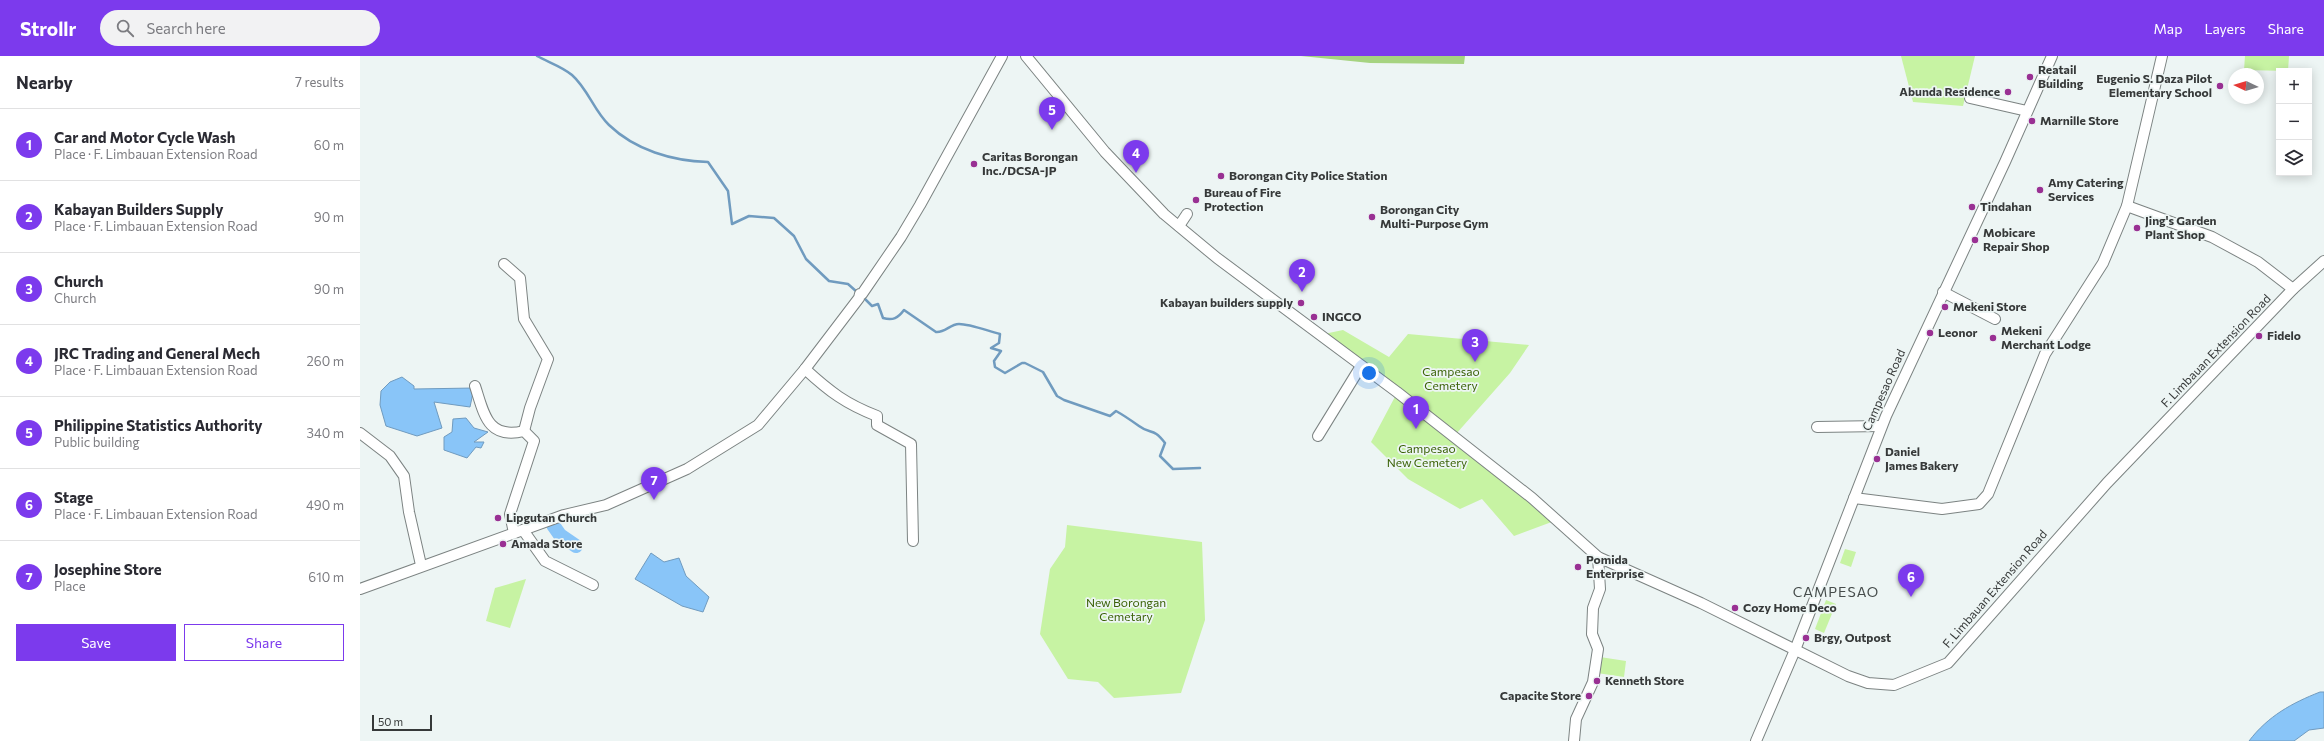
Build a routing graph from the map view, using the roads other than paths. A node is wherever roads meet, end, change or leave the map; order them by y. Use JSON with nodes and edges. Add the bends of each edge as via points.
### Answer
{"nodes":[{"id":1,"x":1002,"y":56,"type":"edge"},
{"id":2,"x":1026,"y":56,"type":"edge"},
{"id":3,"x":2052,"y":56,"type":"edge"},
{"id":4,"x":2162,"y":56,"type":"edge"},
{"id":5,"x":1970,"y":98,"type":"dead end"},
{"id":6,"x":2027,"y":111,"type":"junction"},
{"id":7,"x":2127,"y":206,"type":"junction"},
{"id":8,"x":1186,"y":214,"type":"dead end"},
{"id":9,"x":1179,"y":226,"type":"junction"},
{"id":10,"x":2324,"y":261,"type":"edge"},
{"id":11,"x":504,"y":264,"type":"dead end"},
{"id":12,"x":2293,"y":289,"type":"junction"},
{"id":13,"x":1944,"y":292,"type":"junction"},
{"id":14,"x":1995,"y":319,"type":"dead end"},
{"id":15,"x":1361,"y":366,"type":"junction"},
{"id":16,"x":806,"y":369,"type":"junction"},
{"id":17,"x":475,"y":386,"type":"dead end"},
{"id":18,"x":1882,"y":426,"type":"junction"},
{"id":19,"x":1817,"y":427,"type":"dead end"},
{"id":20,"x":524,"y":431,"type":"junction"},
{"id":21,"x":360,"y":433,"type":"edge"},
{"id":22,"x":1318,"y":436,"type":"dead end"},
{"id":23,"x":1854,"y":498,"type":"junction"},
{"id":24,"x":518,"y":531,"type":"junction"},
{"id":25,"x":913,"y":541,"type":"dead end"},
{"id":26,"x":1598,"y":557,"type":"junction"},
{"id":27,"x":421,"y":565,"type":"junction"},
{"id":28,"x":593,"y":585,"type":"dead end"},
{"id":29,"x":360,"y":589,"type":"edge"},
{"id":30,"x":1795,"y":650,"type":"junction"},
{"id":31,"x":1574,"y":741,"type":"edge"},
{"id":32,"x":1756,"y":741,"type":"edge"}],
"edges":[{"from":1,"to":16,"type":"street","via":[[920,205],[861,296]]},
{"from":2,"to":9,"type":"street","name":"F. Limbauan Extension Road","via":[[1105,152],[1143,193]]},
{"from":3,"to":6,"type":"street","name":"Campesao Road"},
{"from":4,"to":7,"type":"street"},
{"from":5,"to":6,"type":"street"},
{"from":6,"to":13,"type":"street","name":"Campesao Road"},
{"from":7,"to":12,"type":"street","via":[[2212,237],[2258,262]]},
{"from":7,"to":23,"type":"street","via":[[2103,263],[2045,354],[1988,494],[1979,504],[1942,509]]},
{"from":8,"to":9,"type":"street"},
{"from":9,"to":15,"type":"street","name":"F. Limbauan Extension Road","via":[[1217,258]]},
{"from":10,"to":12,"type":"street","name":"F. Limbauan Extension Road"},
{"from":11,"to":20,"type":"street","via":[[520,278],[524,319],[548,358]]},
{"from":12,"to":30,"type":"street","name":"F. Limbauan Extension Road","via":[[2107,483],[1948,662],[1894,685],[1868,683]]},
{"from":13,"to":14,"type":"street"},
{"from":13,"to":18,"type":"street","name":"Campesao Road"},
{"from":15,"to":22,"type":"street"},
{"from":15,"to":26,"type":"street","name":"F. Limbauan Extension Road","via":[[1532,498]]},
{"from":16,"to":24,"type":"street","via":[[753,430],[687,470],[606,505],[564,515]]},
{"from":16,"to":25,"type":"street","via":[[850,405],[877,416],[877,424],[911,444]]},
{"from":17,"to":20,"type":"street","via":[[486,421],[499,431]]},
{"from":18,"to":19,"type":"street"},
{"from":18,"to":23,"type":"street","name":"Campesao Road"},
{"from":20,"to":24,"type":"street","via":[[534,441],[510,514]]},
{"from":21,"to":27,"type":"street","via":[[390,456],[404,476]]},
{"from":23,"to":30,"type":"street","name":"Campesao Road"},
{"from":24,"to":27,"type":"street"},
{"from":24,"to":28,"type":"street","via":[[545,561]]},
{"from":26,"to":30,"type":"street","name":"F. Limbauan Extension Road","via":[[1701,603]]},
{"from":26,"to":31,"type":"street","via":[[1600,589],[1593,608],[1592,634],[1598,649],[1593,682],[1576,719]]},
{"from":27,"to":29,"type":"street"},
{"from":30,"to":32,"type":"street","name":"Campesao Road"}]}
